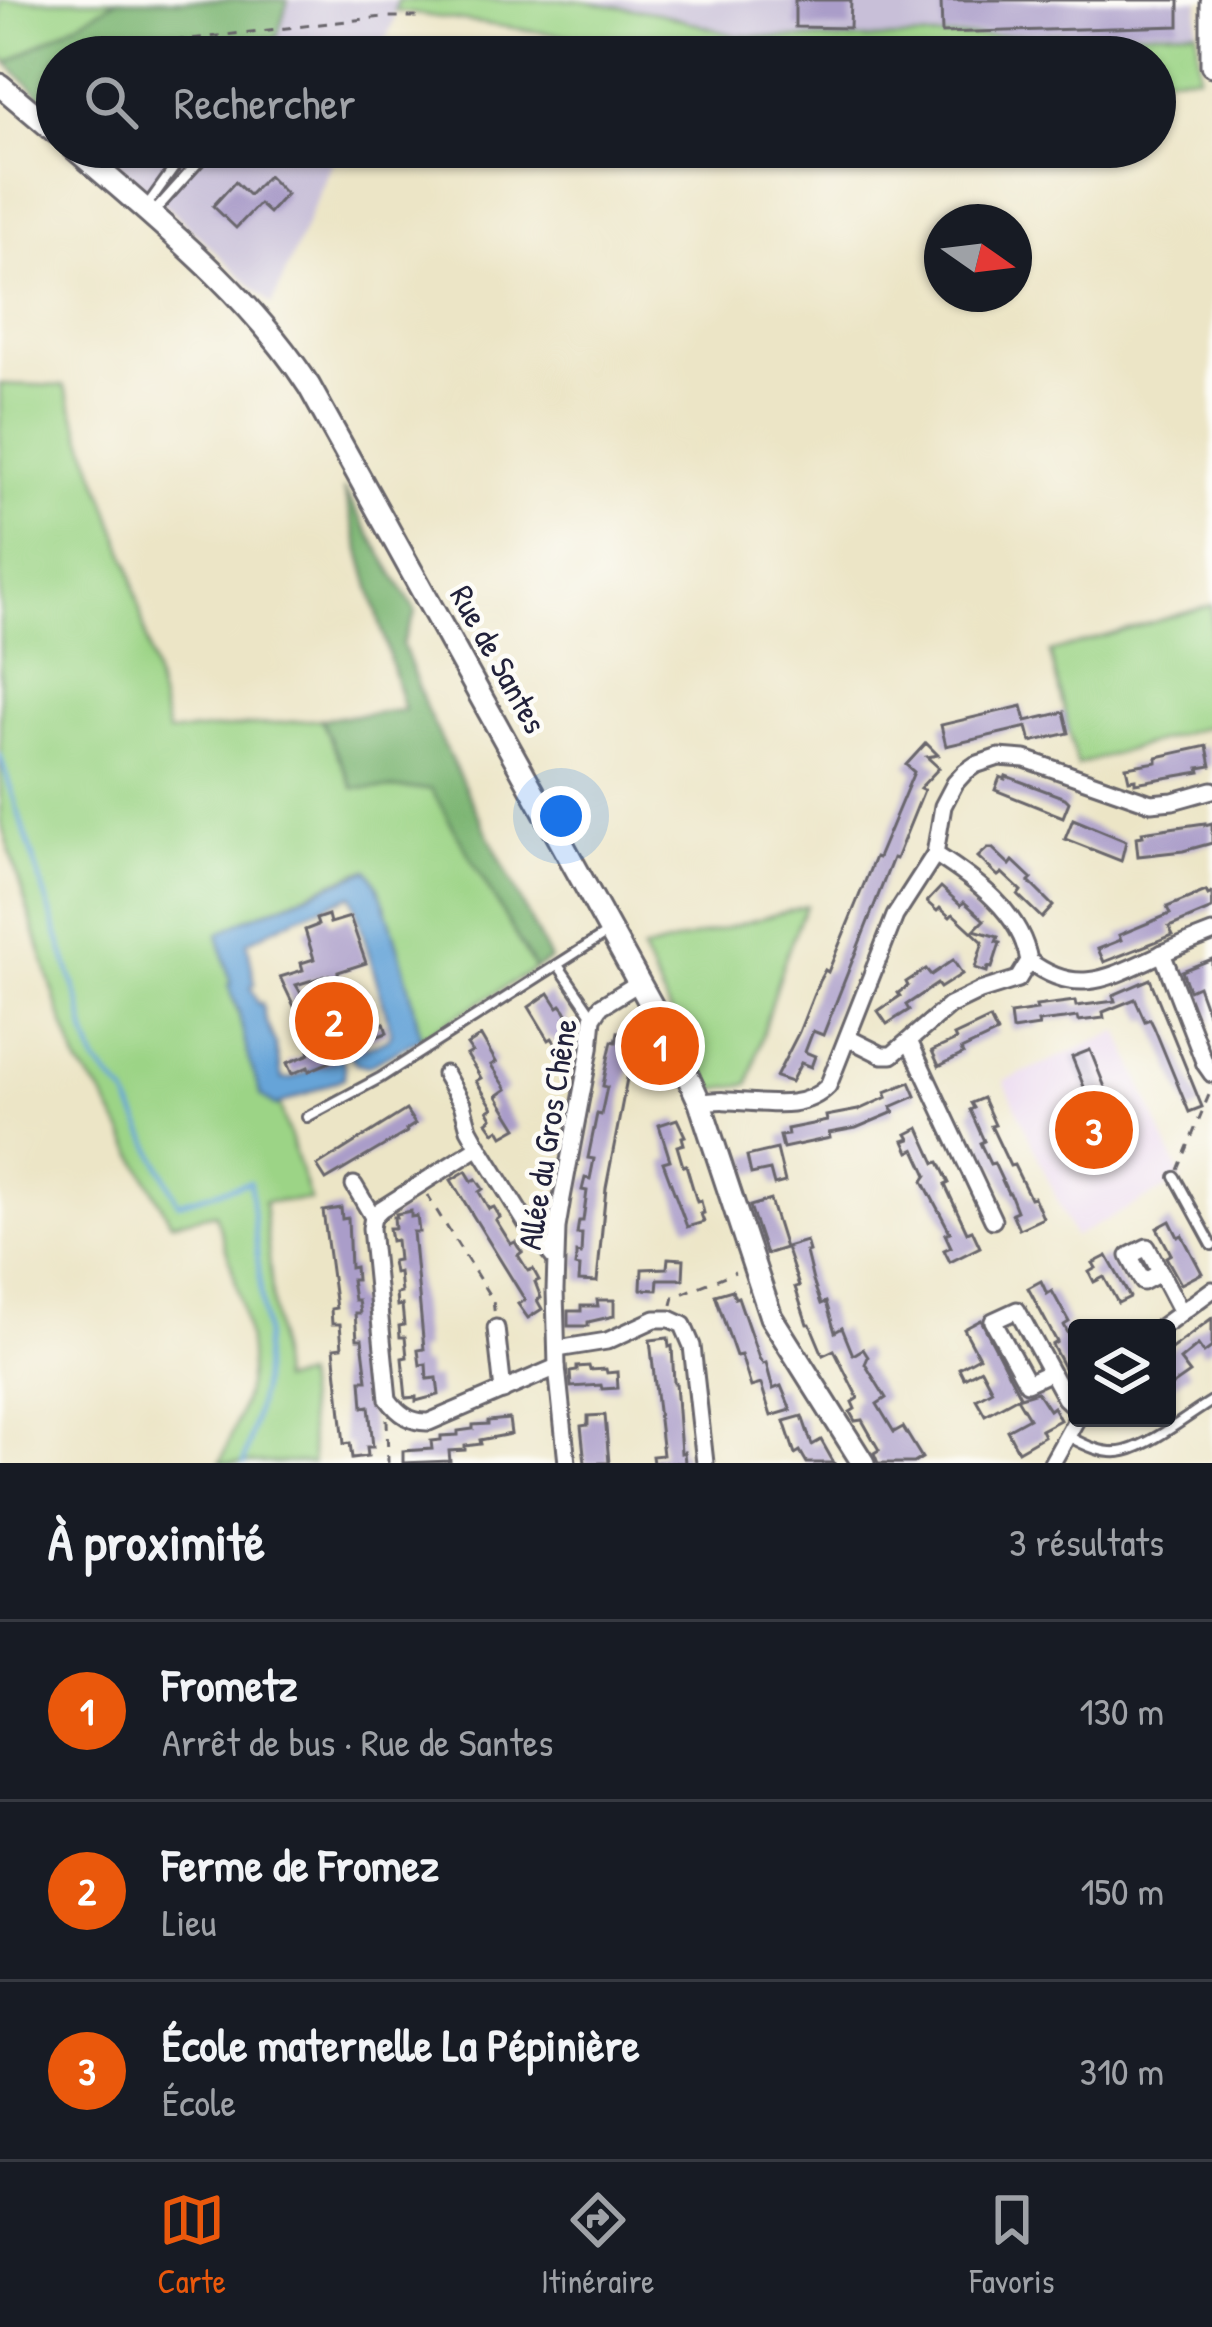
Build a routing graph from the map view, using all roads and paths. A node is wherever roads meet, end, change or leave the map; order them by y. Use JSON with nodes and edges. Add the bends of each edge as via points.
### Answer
{"nodes":[{"id":1,"x":1212,"y":3,"type":"edge"},
{"id":2,"x":417,"y":17,"type":"dead end"},
{"id":3,"x":217,"y":36,"type":"edge"},
{"id":4,"x":1212,"y":65,"type":"edge"},
{"id":5,"x":0,"y":75,"type":"edge"},
{"id":6,"x":8,"y":90,"type":"edge"},
{"id":7,"x":36,"y":115,"type":"edge"},
{"id":8,"x":97,"y":168,"type":"edge"},
{"id":9,"x":175,"y":168,"type":"edge"},
{"id":10,"x":191,"y":168,"type":"edge"},
{"id":11,"x":147,"y":212,"type":"junction"},
{"id":12,"x":1212,"y":790,"type":"edge"},
{"id":13,"x":935,"y":854,"type":"junction"},
{"id":14,"x":612,"y":931,"type":"junction"},
{"id":15,"x":1212,"y":933,"type":"edge"},
{"id":16,"x":1162,"y":953,"type":"junction"},
{"id":17,"x":1029,"y":961,"type":"junction"},
{"id":18,"x":558,"y":965,"type":"junction"},
{"id":19,"x":640,"y":982,"type":"junction"},
{"id":20,"x":593,"y":1018,"type":"junction"},
{"id":21,"x":848,"y":1038,"type":"junction"},
{"id":22,"x":909,"y":1041,"type":"junction"},
{"id":23,"x":445,"y":1074,"type":"dead end"},
{"id":24,"x":1212,"y":1074,"type":"edge"},
{"id":25,"x":1212,"y":1088,"type":"edge"},
{"id":26,"x":700,"y":1103,"type":"junction"},
{"id":27,"x":307,"y":1117,"type":"dead end"},
{"id":28,"x":479,"y":1147,"type":"junction"},
{"id":29,"x":1175,"y":1177,"type":"joint"},
{"id":30,"x":420,"y":1184,"type":"junction"},
{"id":31,"x":354,"y":1185,"type":"dead end"},
{"id":32,"x":374,"y":1217,"type":"junction"},
{"id":33,"x":993,"y":1220,"type":"dead end"},
{"id":34,"x":1212,"y":1245,"type":"edge"},
{"id":35,"x":556,"y":1259,"type":"junction"},
{"id":36,"x":753,"y":1264,"type":"junction"},
{"id":37,"x":1160,"y":1273,"type":"dead end"},
{"id":38,"x":1212,"y":1290,"type":"edge"},
{"id":39,"x":1180,"y":1312,"type":"junction"},
{"id":40,"x":670,"y":1318,"type":"junction"},
{"id":41,"x":1171,"y":1319,"type":"edge"},
{"id":42,"x":496,"y":1328,"type":"joint"},
{"id":43,"x":557,"y":1358,"type":"junction"},
{"id":44,"x":1051,"y":1372,"type":"junction"},
{"id":45,"x":503,"y":1391,"type":"junction"},
{"id":46,"x":386,"y":1393,"type":"junction"},
{"id":47,"x":1068,"y":1401,"type":"edge"},
{"id":48,"x":1212,"y":1401,"type":"edge"},
{"id":49,"x":1072,"y":1427,"type":"edge"},
{"id":50,"x":1067,"y":1435,"type":"junction"},
{"id":51,"x":388,"y":1463,"type":"edge"},
{"id":52,"x":567,"y":1463,"type":"edge"},
{"id":53,"x":706,"y":1463,"type":"edge"},
{"id":54,"x":862,"y":1463,"type":"edge"},
{"id":55,"x":1052,"y":1463,"type":"edge"}],
"edges":[{"from":1,"to":4,"type":"street"},
{"from":2,"to":3,"type":"path"},
{"from":5,"to":6,"type":"street"},
{"from":6,"to":7,"type":"street"},
{"from":8,"to":11,"type":"street","name":"Rue de Santes"},
{"from":9,"to":11,"type":"lane"},
{"from":10,"to":11,"type":"lane"},
{"from":11,"to":14,"type":"street","name":"Rue de Santes","via":[[253,311],[309,386]]},
{"from":12,"to":13,"type":"street","via":[[1151,803],[999,757],[955,783]]},
{"from":13,"to":17,"type":"street","via":[[998,903]]},
{"from":13,"to":21,"type":"street","via":[[895,916]]},
{"from":14,"to":18,"type":"lane"},
{"from":14,"to":19,"type":"street","name":"Rue de Santes"},
{"from":15,"to":16,"type":"street"},
{"from":16,"to":17,"type":"street","via":[[1085,982]]},
{"from":16,"to":24,"type":"street"},
{"from":17,"to":22,"type":"street","via":[[1018,979],[949,1006]]},
{"from":18,"to":20,"type":"lane"},
{"from":18,"to":27,"type":"lane"},
{"from":19,"to":20,"type":"street","name":"Allée du Gros Chêne"},
{"from":19,"to":26,"type":"street","name":"Rue de Santes"},
{"from":20,"to":35,"type":"street","name":"Allée du Gros Chêne"},
{"from":21,"to":22,"type":"street","via":[[889,1056]]},
{"from":21,"to":26,"type":"street","via":[[817,1096]]},
{"from":22,"to":33,"type":"street"},
{"from":23,"to":28,"type":"street"},
{"from":25,"to":29,"type":"path"},
{"from":26,"to":36,"type":"street","name":"Rue de Santes"},
{"from":28,"to":30,"type":"street"},
{"from":28,"to":35,"type":"street"},
{"from":29,"to":34,"type":"lane"},
{"from":30,"to":32,"type":"street"},
{"from":30,"to":42,"type":"path","via":[[493,1301]]},
{"from":31,"to":32,"type":"street"},
{"from":32,"to":46,"type":"street"},
{"from":35,"to":43,"type":"street","name":"Allée du Gros Chêne"},
{"from":36,"to":40,"type":"path","via":[[674,1297]]},
{"from":36,"to":54,"type":"street","name":"Rue de Santes","via":[[771,1316]]},
{"from":37,"to":39,"type":"street"},
{"from":38,"to":39,"type":"street"},
{"from":39,"to":41,"type":"street"},
{"from":40,"to":43,"type":"street"},
{"from":40,"to":53,"type":"street","via":[[688,1331],[692,1346]]},
{"from":42,"to":45,"type":"street"},
{"from":43,"to":45,"type":"street"},
{"from":43,"to":52,"type":"street","name":"Allée du Gros Chêne"},
{"from":44,"to":44,"type":"street","via":[[1017,1310],[994,1322],[1027,1383]]},
{"from":44,"to":47,"type":"street"},
{"from":45,"to":46,"type":"street","via":[[421,1423],[402,1415]]},
{"from":46,"to":51,"type":"path"},
{"from":48,"to":50,"type":"lane","via":[[1122,1453]]},
{"from":49,"to":50,"type":"street"},
{"from":50,"to":55,"type":"street"}]}
